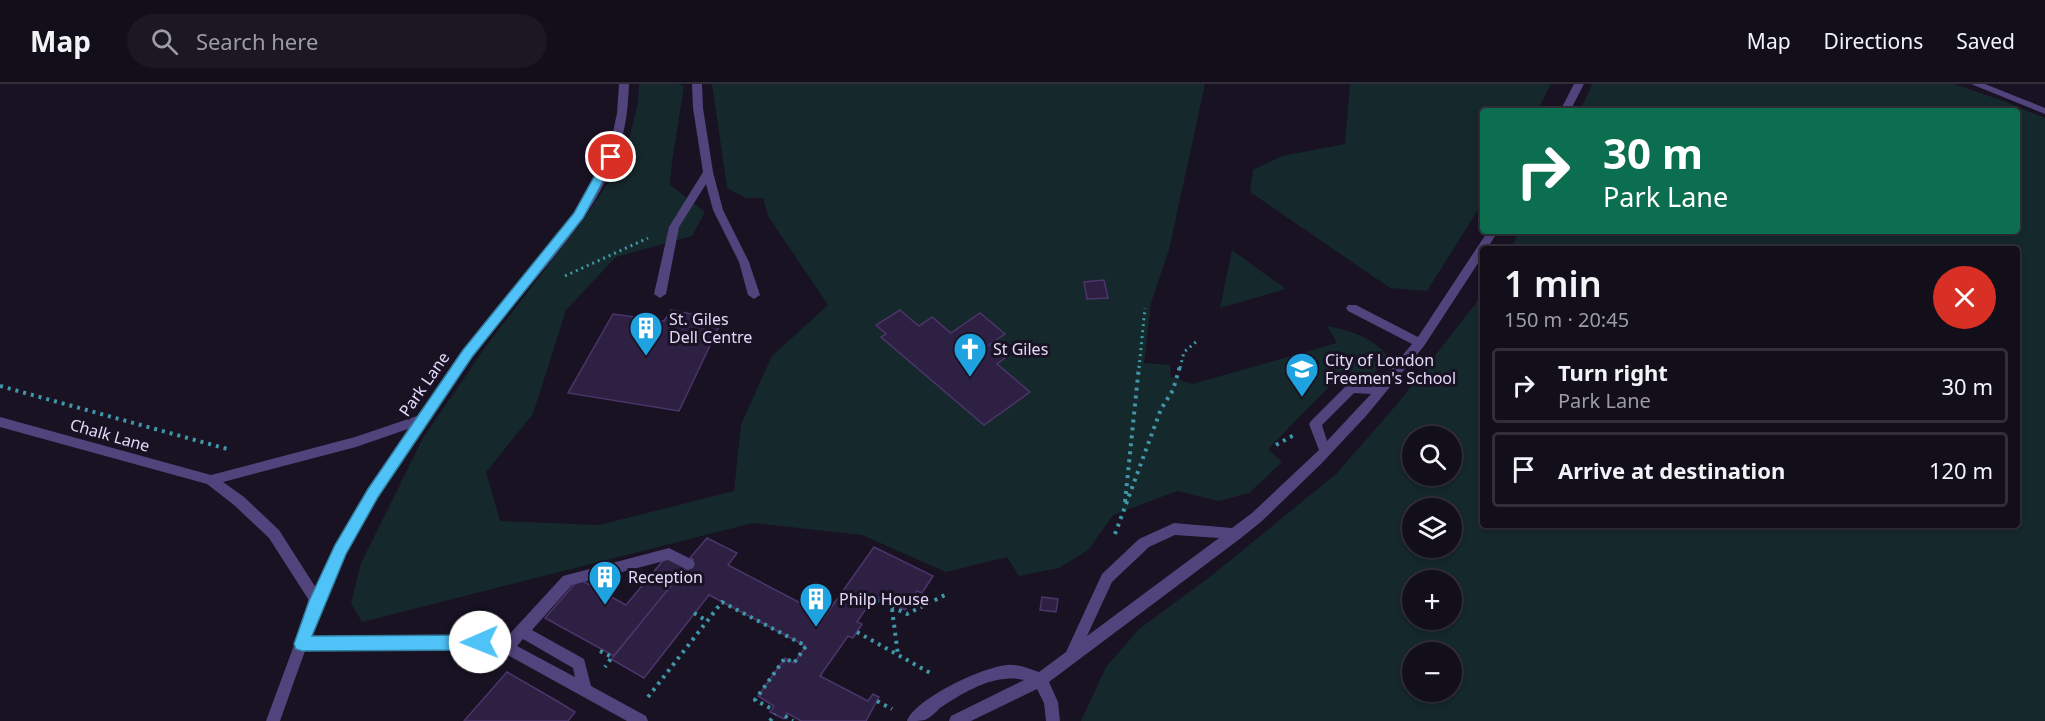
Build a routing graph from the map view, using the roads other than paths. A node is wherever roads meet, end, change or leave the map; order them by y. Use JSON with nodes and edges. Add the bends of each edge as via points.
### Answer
{"nodes":[{"id":1,"x":624,"y":84,"type":"edge"},
{"id":2,"x":697,"y":84,"type":"edge"},
{"id":3,"x":1579,"y":84,"type":"edge"},
{"id":4,"x":1976,"y":84,"type":"edge"},
{"id":5,"x":1567,"y":108,"type":"edge"},
{"id":6,"x":2045,"y":111,"type":"edge"},
{"id":7,"x":708,"y":172,"type":"junction"},
{"id":8,"x":1480,"y":251,"type":"edge"},
{"id":9,"x":660,"y":294,"type":"dead end"},
{"id":10,"x":754,"y":295,"type":"dead end"},
{"id":11,"x":1352,"y":308,"type":"dead end"},
{"id":12,"x":1420,"y":343,"type":"junction"},
{"id":13,"x":1381,"y":390,"type":"junction"},
{"id":14,"x":421,"y":419,"type":"junction"},
{"id":15,"x":0,"y":422,"type":"edge"},
{"id":16,"x":1325,"y":452,"type":"junction"},
{"id":17,"x":211,"y":480,"type":"junction"},
{"id":18,"x":1236,"y":534,"type":"junction"},
{"id":19,"x":688,"y":564,"type":"dead end"},
{"id":20,"x":317,"y":601,"type":"junction"},
{"id":21,"x":521,"y":631,"type":"junction"},
{"id":22,"x":302,"y":644,"type":"junction"},
{"id":23,"x":501,"y":645,"type":"junction"},
{"id":24,"x":1072,"y":656,"type":"junction"},
{"id":25,"x":1040,"y":680,"type":"junction"},
{"id":26,"x":585,"y":690,"type":"junction"},
{"id":27,"x":273,"y":721,"type":"edge"},
{"id":28,"x":641,"y":721,"type":"edge"},
{"id":29,"x":914,"y":721,"type":"edge"},
{"id":30,"x":956,"y":721,"type":"edge"},
{"id":31,"x":1053,"y":721,"type":"edge"}],
"edges":[{"from":1,"to":14,"type":"street","name":"Park Lane","via":[[619,129],[601,179],[578,215],[468,353]]},
{"from":2,"to":7,"type":"street"},
{"from":3,"to":5,"type":"street"},
{"from":4,"to":6,"type":"street"},
{"from":7,"to":9,"type":"street","via":[[674,227]]},
{"from":7,"to":10,"type":"street","via":[[718,210],[744,262]]},
{"from":8,"to":12,"type":"street"},
{"from":11,"to":12,"type":"street"},
{"from":12,"to":13,"type":"street"},
{"from":13,"to":16,"type":"street"},
{"from":13,"to":16,"type":"street","via":[[1351,388],[1315,424]]},
{"from":14,"to":17,"type":"street","via":[[356,442]]},
{"from":14,"to":20,"type":"street","name":"Park Lane","via":[[361,513]]},
{"from":15,"to":17,"type":"street","name":"Chalk Lane"},
{"from":16,"to":18,"type":"street"},
{"from":17,"to":20,"type":"street","name":"Chalk Lane","via":[[274,534]]},
{"from":18,"to":24,"type":"street"},
{"from":18,"to":24,"type":"street","via":[[1174,529],[1144,543],[1107,578]]},
{"from":19,"to":21,"type":"street","via":[[669,554],[568,580]]},
{"from":20,"to":22,"type":"street","name":"Park Lane"},
{"from":21,"to":23,"type":"street"},
{"from":21,"to":26,"type":"street","via":[[579,664]]},
{"from":22,"to":23,"type":"street"},
{"from":22,"to":27,"type":"street","name":"Park Lane"},
{"from":23,"to":26,"type":"street"},
{"from":24,"to":25,"type":"street"},
{"from":25,"to":29,"type":"street","via":[[1016,672],[983,678],[941,698]]},
{"from":25,"to":30,"type":"street"},
{"from":25,"to":31,"type":"street","via":[[1051,702]]},
{"from":26,"to":28,"type":"street"}]}
